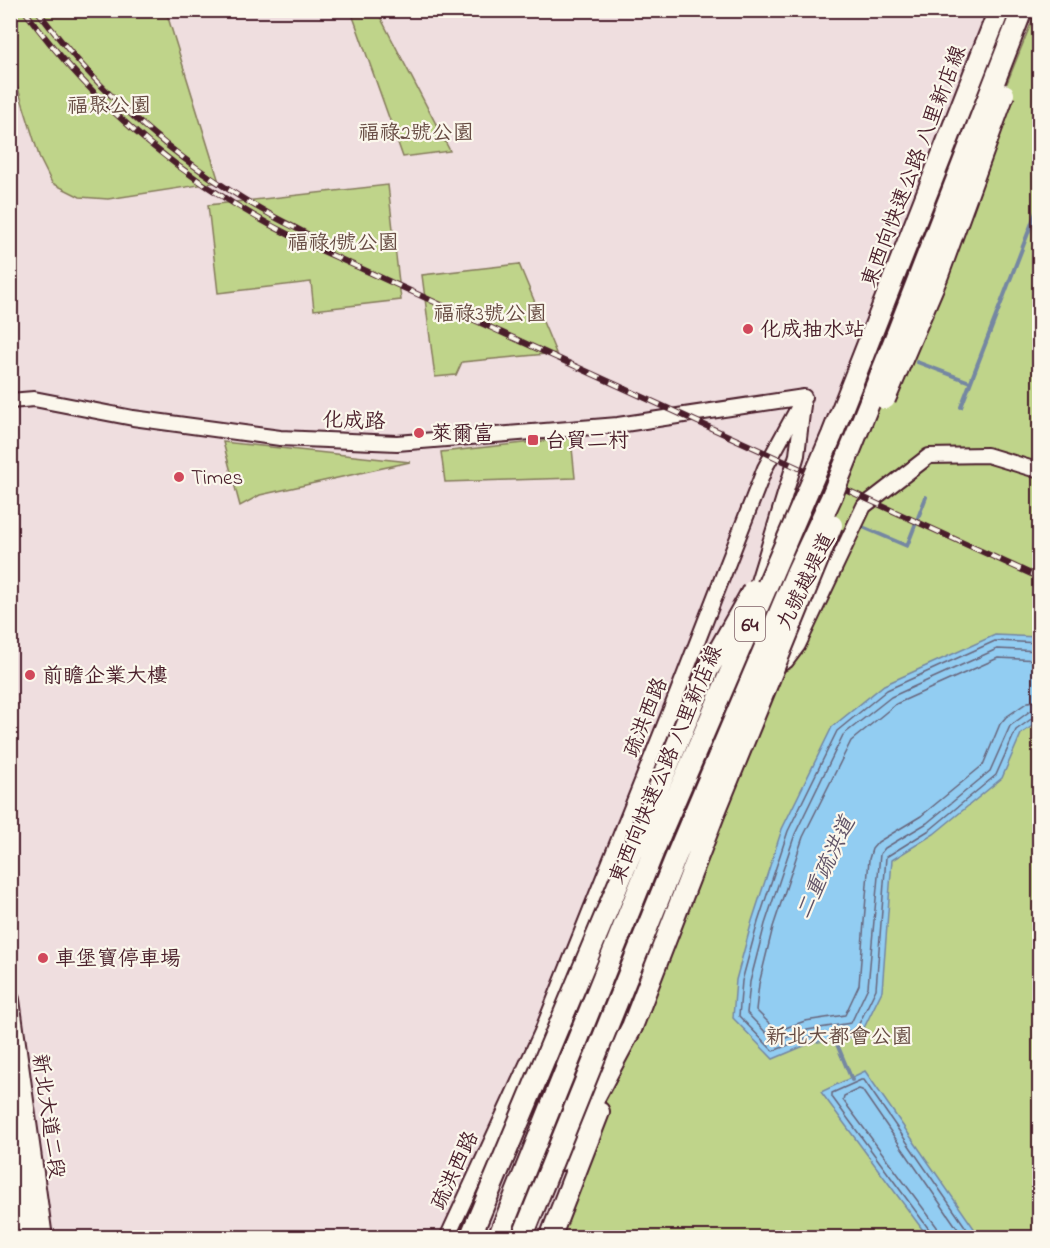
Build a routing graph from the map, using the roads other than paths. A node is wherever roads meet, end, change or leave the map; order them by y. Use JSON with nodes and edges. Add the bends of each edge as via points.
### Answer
{"nodes":[{"id":1,"x":999,"y":10,"type":"edge"},
{"id":2,"x":1023,"y":10,"type":"edge"},
{"id":3,"x":804,"y":397,"type":"junction"},
{"id":4,"x":10,"y":401,"type":"edge"},
{"id":5,"x":1040,"y":471,"type":"edge"},
{"id":6,"x":803,"y":501,"type":"junction"},
{"id":7,"x":10,"y":1000,"type":"edge"},
{"id":8,"x":632,"y":1028,"type":"junction"},
{"id":9,"x":532,"y":1056,"type":"junction"},
{"id":10,"x":10,"y":1075,"type":"edge"},
{"id":11,"x":10,"y":1175,"type":"edge"},
{"id":12,"x":17,"y":1238,"type":"edge"},
{"id":13,"x":32,"y":1238,"type":"edge"},
{"id":14,"x":43,"y":1238,"type":"edge"},
{"id":15,"x":447,"y":1238,"type":"edge"},
{"id":16,"x":472,"y":1238,"type":"edge"},
{"id":17,"x":498,"y":1238,"type":"edge"},
{"id":18,"x":521,"y":1238,"type":"edge"},
{"id":19,"x":550,"y":1238,"type":"edge"}],
"edges":[{"from":1,"to":6,"type":"highway","name":"東西向快速公路 八里新店線","number":"64","bridge":true,"via":[[877,324]]},
{"from":2,"to":8,"type":"highway","bridge":true,"via":[[1010,75],[938,275],[834,519]]},
{"from":2,"to":18,"type":"highway","number":"64","bridge":true,"via":[[835,487],[675,859]]},
{"from":3,"to":4,"type":"street","name":"化成路","via":[[618,425],[397,443],[280,438],[133,418],[34,399]]},
{"from":3,"to":5,"type":"street","name":"九號越堤道","via":[[797,455],[738,646],[748,660],[768,667],[786,661],[798,645],[864,506],[929,456],[987,455]]},
{"from":3,"to":9,"type":"street","name":"疏洪西路","via":[[765,468]]},
{"from":6,"to":16,"type":"highway","bridge":true,"via":[[708,670]]},
{"from":6,"to":17,"type":"highway","name":"東西向快速公路 八里新店線","number":"64","bridge":true,"via":[[661,832]]},
{"from":7,"to":14,"type":"main road","name":"新北大道二段"},
{"from":8,"to":18,"type":"highway","bridge":true},
{"from":8,"to":19,"type":"highway"},
{"from":9,"to":15,"type":"street","name":"疏洪西路"},
{"from":9,"to":16,"type":"street","name":"疏洪西路"},
{"from":10,"to":13,"type":"highway"},
{"from":11,"to":12,"type":"highway"}]}
